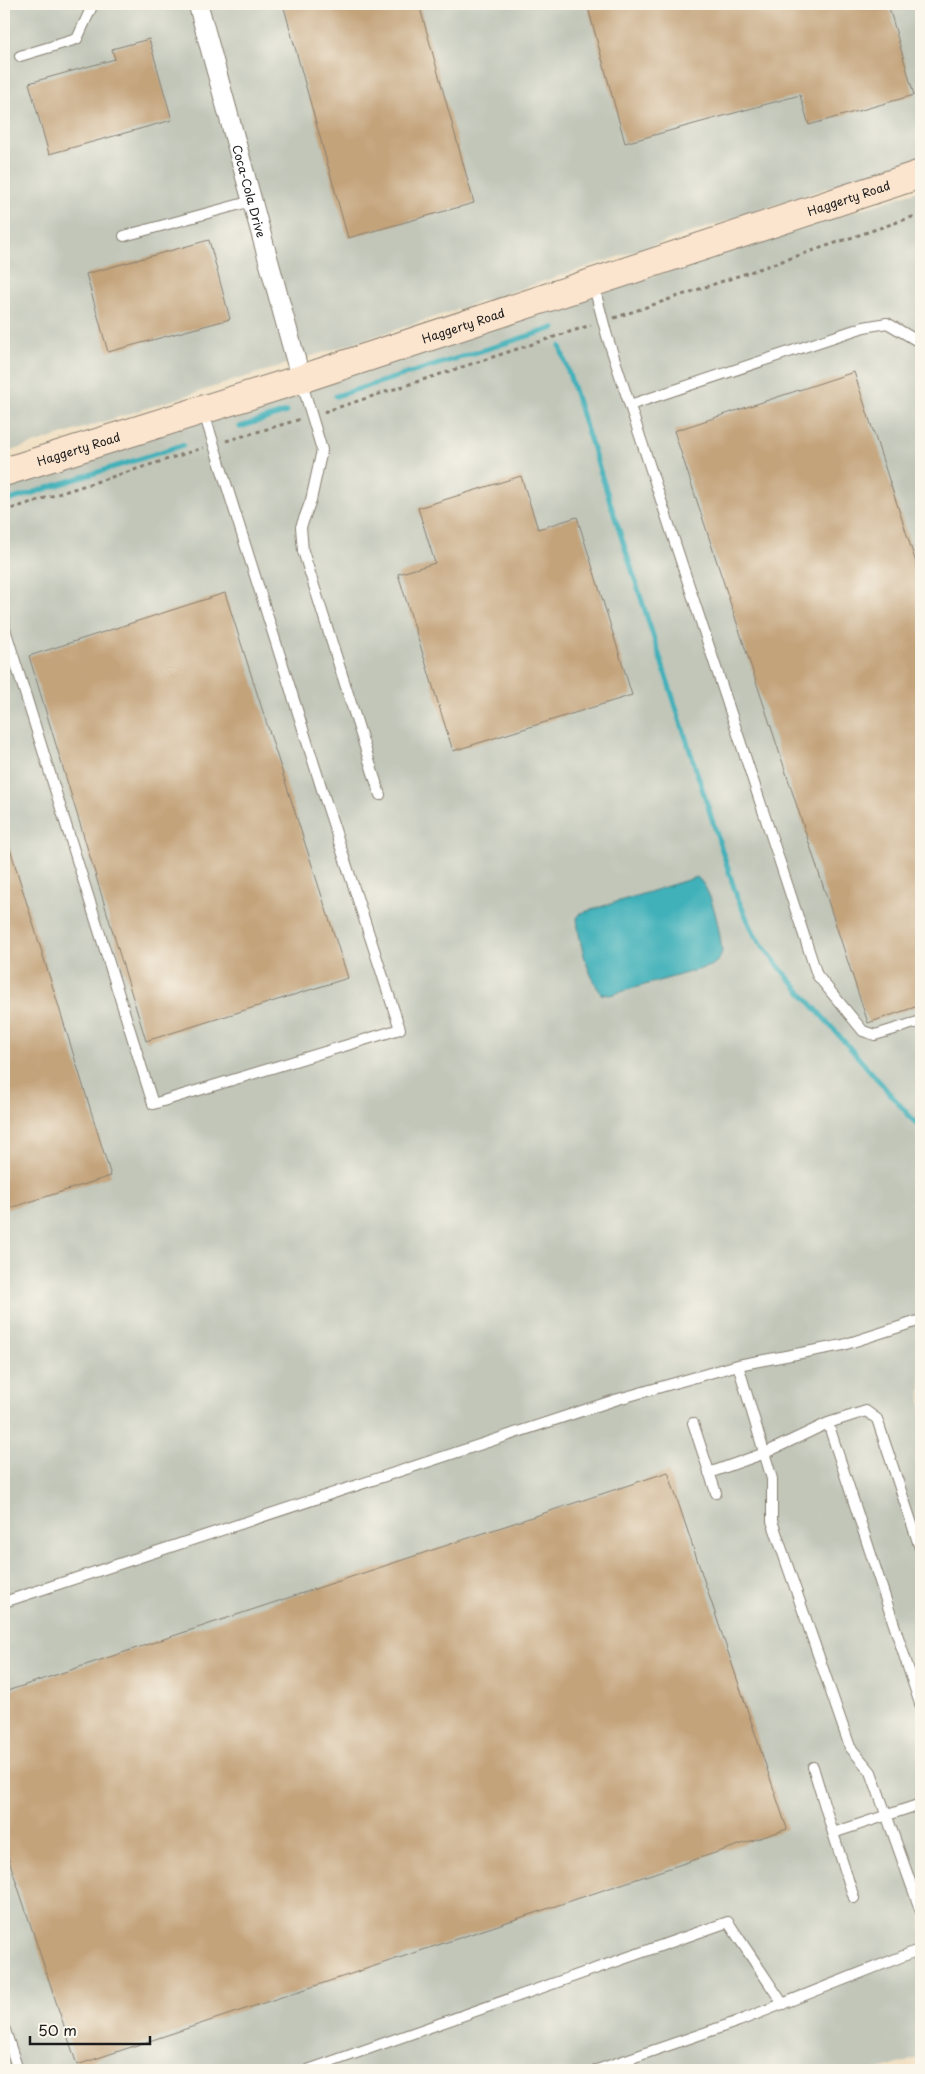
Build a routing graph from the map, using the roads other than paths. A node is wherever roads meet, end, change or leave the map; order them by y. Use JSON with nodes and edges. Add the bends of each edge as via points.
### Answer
{"nodes":[{"id":1,"x":92,"y":4,"type":"edge"},
{"id":2,"x":198,"y":4,"type":"edge"},
{"id":3,"x":20,"y":56,"type":"dead end"},
{"id":4,"x":921,"y":174,"type":"edge"},
{"id":5,"x":252,"y":201,"type":"junction"},
{"id":6,"x":124,"y":236,"type":"dead end"},
{"id":7,"x":592,"y":282,"type":"junction"},
{"id":8,"x":921,"y":343,"type":"edge"},
{"id":9,"x":301,"y":379,"type":"junction"},
{"id":10,"x":630,"y":406,"type":"junction"},
{"id":11,"x":203,"y":410,"type":"junction"},
{"id":12,"x":4,"y":472,"type":"edge"},
{"id":13,"x":4,"y":613,"type":"edge"},
{"id":14,"x":380,"y":795,"type":"dead end"},
{"id":15,"x":921,"y":1021,"type":"edge"},
{"id":16,"x":921,"y":1320,"type":"edge"},
{"id":17,"x":738,"y":1365,"type":"junction"},
{"id":18,"x":693,"y":1423,"type":"dead end"},
{"id":19,"x":828,"y":1423,"type":"junction"},
{"id":20,"x":765,"y":1453,"type":"junction"},
{"id":21,"x":709,"y":1473,"type":"junction"},
{"id":22,"x":716,"y":1493,"type":"dead end"},
{"id":23,"x":921,"y":1551,"type":"edge"},
{"id":24,"x":4,"y":1602,"type":"edge"},
{"id":25,"x":921,"y":1707,"type":"edge"},
{"id":26,"x":813,"y":1767,"type":"dead end"},
{"id":27,"x":921,"y":1804,"type":"edge"},
{"id":28,"x":887,"y":1814,"type":"junction"},
{"id":29,"x":833,"y":1833,"type":"junction"},
{"id":30,"x":854,"y":1898,"type":"dead end"},
{"id":31,"x":921,"y":1912,"type":"edge"},
{"id":32,"x":921,"y":1948,"type":"edge"},
{"id":33,"x":783,"y":2004,"type":"junction"},
{"id":34,"x":4,"y":2027,"type":"edge"},
{"id":35,"x":17,"y":2070,"type":"edge"},
{"id":36,"x":308,"y":2070,"type":"edge"},
{"id":37,"x":597,"y":2070,"type":"edge"}],
"edges":[{"from":1,"to":3,"type":"lane","via":[[77,39]]},
{"from":2,"to":5,"type":"street","name":"Coca-Cola Drive"},
{"from":4,"to":7,"type":"main road","name":"Haggerty Road"},
{"from":5,"to":6,"type":"lane"},
{"from":5,"to":9,"type":"street","name":"Coca-Cola Drive"},
{"from":7,"to":9,"type":"main road","name":"Haggerty Road"},
{"from":7,"to":10,"type":"lane"},
{"from":8,"to":10,"type":"lane","via":[[887,323],[864,327]]},
{"from":9,"to":11,"type":"main road","name":"Haggerty Road"},
{"from":9,"to":14,"type":"lane","via":[[322,450],[311,500],[301,527],[303,551]]},
{"from":10,"to":15,"type":"lane","via":[[817,976],[863,1031],[876,1035]]},
{"from":11,"to":12,"type":"main road","name":"Haggerty Road"},
{"from":11,"to":13,"type":"lane","via":[[400,1029],[153,1104],[5,628]]},
{"from":16,"to":17,"type":"lane","via":[[843,1346]]},
{"from":17,"to":20,"type":"lane"},
{"from":17,"to":24,"type":"lane","via":[[615,1400]]},
{"from":18,"to":21,"type":"lane"},
{"from":19,"to":20,"type":"lane"},
{"from":19,"to":23,"type":"lane","via":[[866,1411],[877,1419]]},
{"from":19,"to":25,"type":"lane"},
{"from":20,"to":21,"type":"lane"},
{"from":20,"to":28,"type":"lane","via":[[772,1479],[772,1521],[850,1747],[871,1772]]},
{"from":21,"to":22,"type":"lane"},
{"from":26,"to":29,"type":"lane"},
{"from":27,"to":28,"type":"lane"},
{"from":28,"to":29,"type":"lane"},
{"from":28,"to":31,"type":"lane"},
{"from":29,"to":30,"type":"lane"},
{"from":32,"to":33,"type":"lane"},
{"from":33,"to":36,"type":"lane","via":[[728,1922]]},
{"from":33,"to":37,"type":"lane"},
{"from":34,"to":35,"type":"lane"}]}
